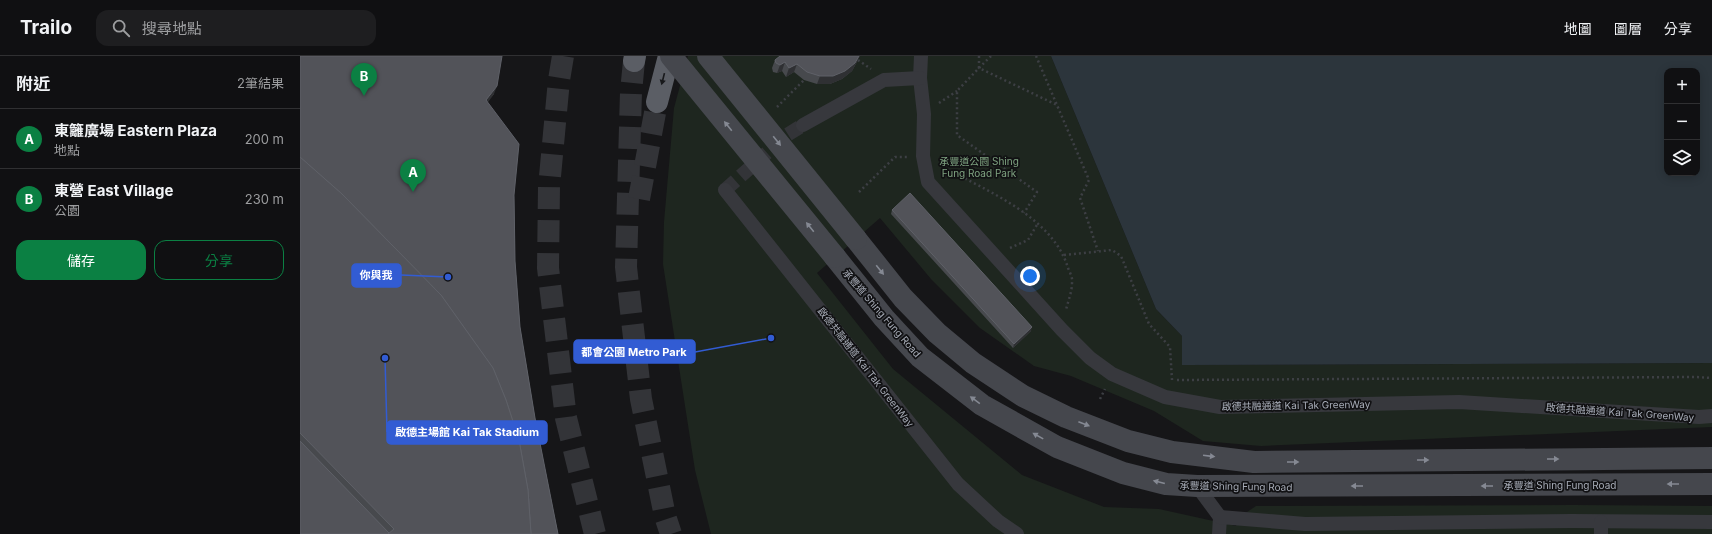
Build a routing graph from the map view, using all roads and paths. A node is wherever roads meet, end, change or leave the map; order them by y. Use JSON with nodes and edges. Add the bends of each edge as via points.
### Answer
{"nodes":[{"id":1,"x":670,"y":56,"type":"edge"},
{"id":2,"x":708,"y":56,"type":"edge"},
{"id":3,"x":921,"y":56,"type":"edge"},
{"id":4,"x":979,"y":56,"type":"edge"},
{"id":5,"x":991,"y":56,"type":"edge"},
{"id":6,"x":1036,"y":56,"type":"edge"},
{"id":7,"x":979,"y":68,"type":"junction"},
{"id":8,"x":920,"y":78,"type":"junction"},
{"id":9,"x":804,"y":80,"type":"edge"},
{"id":10,"x":657,"y":102,"type":"tunnel mouth"},
{"id":11,"x":1057,"y":105,"type":"junction"},
{"id":12,"x":775,"y":108,"type":"dead end"},
{"id":13,"x":803,"y":125,"type":"tunnel mouth"},
{"id":14,"x":923,"y":156,"type":"junction"},
{"id":15,"x":725,"y":190,"type":"dead end"},
{"id":16,"x":859,"y":192,"type":"dead end"},
{"id":17,"x":1024,"y":213,"type":"junction"},
{"id":18,"x":1038,"y":223,"type":"junction"},
{"id":19,"x":1098,"y":251,"type":"junction"},
{"id":20,"x":994,"y":255,"type":"junction"},
{"id":21,"x":1064,"y":255,"type":"junction"},
{"id":22,"x":1062,"y":330,"type":"junction"},
{"id":23,"x":1712,"y":378,"type":"edge"},
{"id":24,"x":1712,"y":416,"type":"edge"},
{"id":25,"x":1712,"y":458,"type":"edge"},
{"id":26,"x":1712,"y":484,"type":"edge"},
{"id":27,"x":1197,"y":486,"type":"junction"},
{"id":28,"x":1220,"y":517,"type":"junction"},
{"id":29,"x":1712,"y":522,"type":"edge"},
{"id":30,"x":1601,"y":528,"type":"edge"},
{"id":31,"x":1017,"y":534,"type":"edge"},
{"id":32,"x":1220,"y":534,"type":"edge"}],
"edges":[{"from":1,"to":10,"type":"highway","one_way":true},
{"from":27,"to":1,"type":"main road","name":"承豐道 Shing Fung Road","one_way":true,"bridge":true,"via":[[1166,484],[1123,473],[1057,447],[982,405],[920,357],[884,318]]},
{"from":2,"to":25,"type":"main road","one_way":true,"bridge":true,"via":[[903,298],[937,333],[973,363],[1023,396],[1066,417],[1128,441],[1172,452],[1254,462]]},
{"from":3,"to":8,"type":"street","name":"啟德共融通道 Kai Tak GreenWay"},
{"from":4,"to":7,"type":"path"},
{"from":5,"to":7,"type":"path"},
{"from":6,"to":11,"type":"path"},
{"from":7,"to":11,"type":"path"},
{"from":7,"to":17,"type":"path","via":[[957,91],[958,135],[1037,192]]},
{"from":8,"to":13,"type":"street","via":[[884,80]]},
{"from":8,"to":14,"type":"street","name":"啟德共融通道 Kai Tak GreenWay","via":[[924,114]]},
{"from":9,"to":12,"type":"path"},
{"from":11,"to":19,"type":"path","via":[[1089,180],[1080,198]]},
{"from":14,"to":16,"type":"path","via":[[895,157]]},
{"from":14,"to":17,"type":"path"},
{"from":14,"to":20,"type":"street","name":"啟德共融通道 Kai Tak GreenWay","via":[[928,182]]},
{"from":15,"to":31,"type":"street","name":"啟德共融通道 Kai Tak GreenWay","via":[[958,484],[998,521]]},
{"from":17,"to":18,"type":"path"},
{"from":18,"to":20,"type":"path","via":[[1028,240]]},
{"from":18,"to":21,"type":"path","via":[[1054,239]]},
{"from":19,"to":21,"type":"path"},
{"from":19,"to":23,"type":"path","via":[[1112,250],[1121,256],[1149,324],[1170,347],[1171,380]]},
{"from":20,"to":22,"type":"street","name":"啟德共融通道 Kai Tak GreenWay"},
{"from":21,"to":22,"type":"path","via":[[1073,282]]},
{"from":22,"to":24,"type":"street","name":"啟德共融通道 Kai Tak GreenWay","via":[[1090,358],[1112,374],[1165,397],[1220,407],[1459,402]]},
{"from":26,"to":27,"type":"main road","name":"承豐道 Shing Fung Road","one_way":true},
{"from":27,"to":28,"type":"street"},
{"from":28,"to":30,"type":"street","via":[[1305,524]]},
{"from":28,"to":32,"type":"street"},
{"from":29,"to":30,"type":"street"}]}
